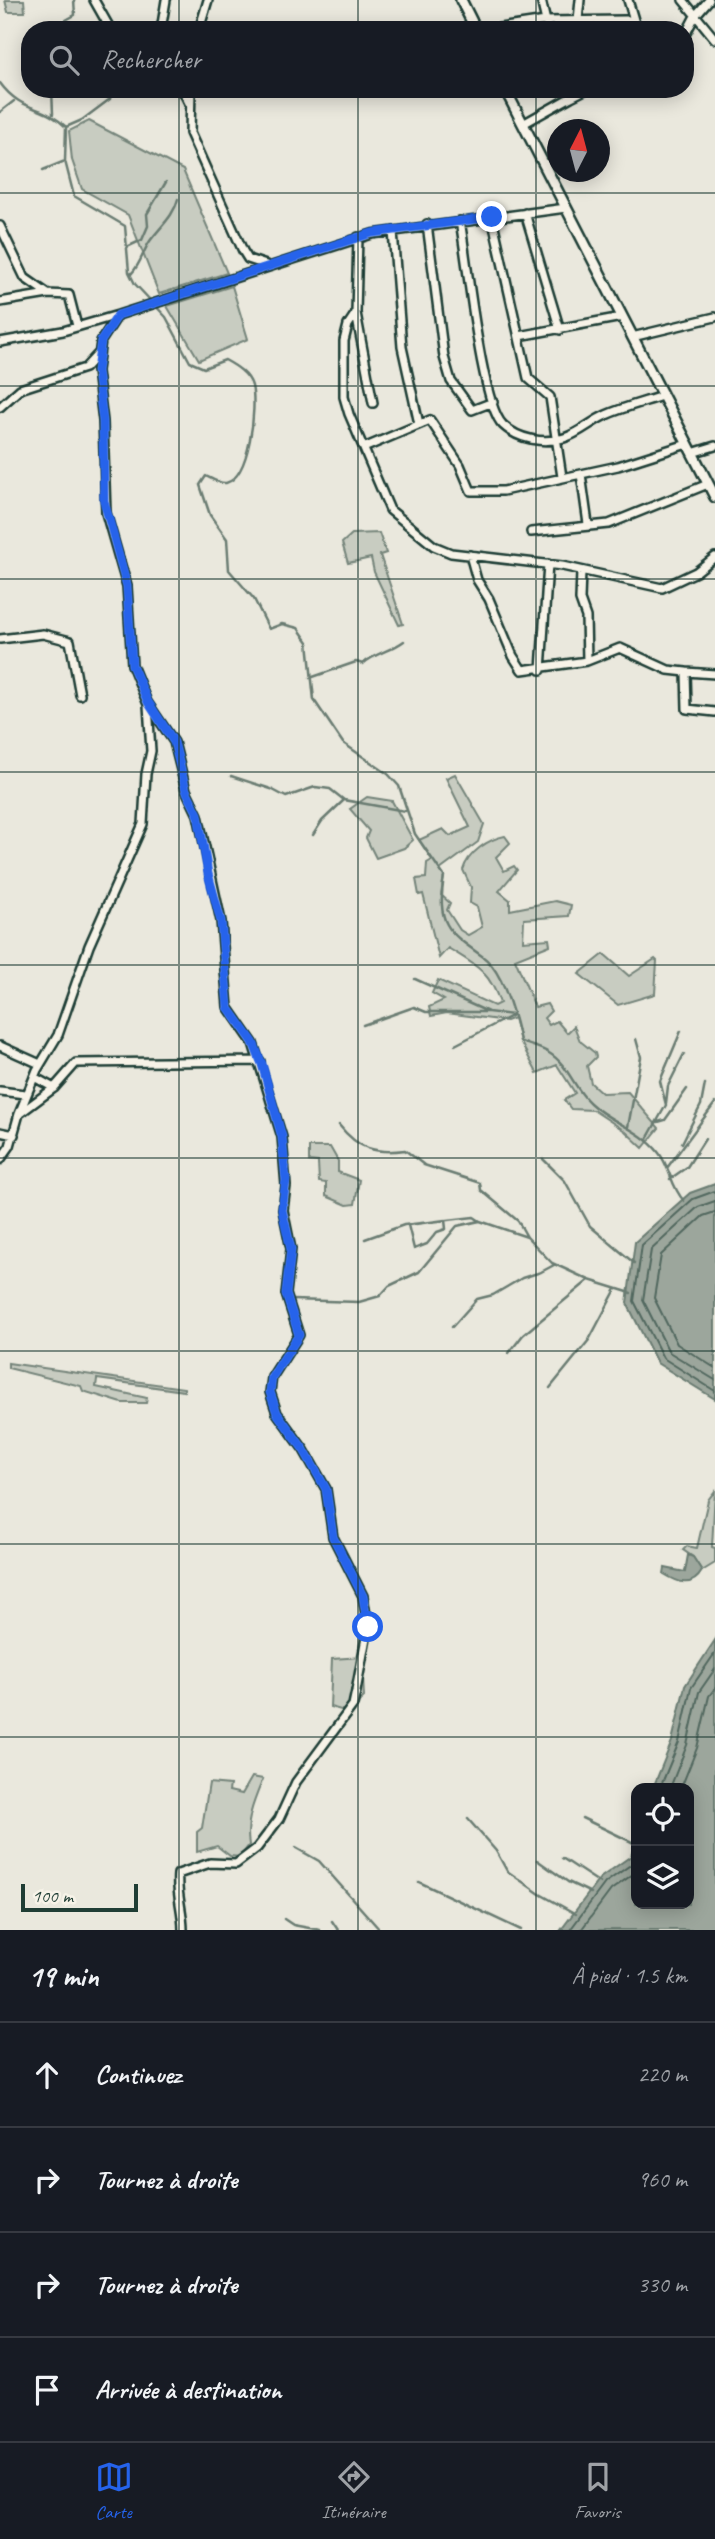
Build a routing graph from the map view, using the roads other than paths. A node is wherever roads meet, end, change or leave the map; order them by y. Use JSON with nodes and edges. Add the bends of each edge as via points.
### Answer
{"nodes":[{"id":1,"x":94,"y":0,"type":"edge"},
{"id":2,"x":166,"y":0,"type":"edge"},
{"id":3,"x":208,"y":0,"type":"edge"},
{"id":4,"x":461,"y":0,"type":"edge"},
{"id":5,"x":541,"y":0,"type":"edge"},
{"id":6,"x":580,"y":0,"type":"edge"},
{"id":7,"x":628,"y":0,"type":"edge"},
{"id":8,"x":682,"y":0,"type":"edge"},
{"id":9,"x":709,"y":0,"type":"edge"},
{"id":10,"x":695,"y":16,"type":"junction"},
{"id":11,"x":578,"y":20,"type":"junction"},
{"id":12,"x":634,"y":20,"type":"joint"},
{"id":13,"x":106,"y":21,"type":"edge"},
{"id":14,"x":162,"y":21,"type":"edge"},
{"id":15,"x":202,"y":21,"type":"edge"},
{"id":16,"x":472,"y":21,"type":"edge"},
{"id":17,"x":546,"y":21,"type":"edge"},
{"id":18,"x":572,"y":21,"type":"edge"},
{"id":19,"x":692,"y":21,"type":"edge"},
{"id":20,"x":715,"y":39,"type":"edge"},
{"id":21,"x":187,"y":98,"type":"edge"},
{"id":22,"x":190,"y":98,"type":"edge"},
{"id":23,"x":510,"y":98,"type":"edge"},
{"id":24,"x":562,"y":98,"type":"edge"},
{"id":25,"x":190,"y":103,"type":"junction"},
{"id":26,"x":523,"y":124,"type":"junction"},
{"id":27,"x":566,"y":208,"type":"junction"},
{"id":28,"x":525,"y":213,"type":"junction"},
{"id":29,"x":492,"y":217,"type":"junction"},
{"id":30,"x":460,"y":221,"type":"junction"},
{"id":31,"x":428,"y":224,"type":"junction"},
{"id":32,"x":0,"y":226,"type":"edge"},
{"id":33,"x":393,"y":231,"type":"junction"},
{"id":34,"x":358,"y":237,"type":"junction"},
{"id":35,"x":268,"y":266,"type":"junction"},
{"id":36,"x":48,"y":294,"type":"junction"},
{"id":37,"x":0,"y":302,"type":"edge"},
{"id":38,"x":356,"y":313,"type":"junction"},
{"id":39,"x":118,"y":315,"type":"junction"},
{"id":40,"x":622,"y":317,"type":"junction"},
{"id":41,"x":715,"y":317,"type":"edge"},
{"id":42,"x":77,"y":326,"type":"junction"},
{"id":43,"x":560,"y":330,"type":"junction"},
{"id":44,"x":519,"y":336,"type":"junction"},
{"id":45,"x":632,"y":337,"type":"junction"},
{"id":46,"x":0,"y":342,"type":"edge"},
{"id":47,"x":99,"y":352,"type":"junction"},
{"id":48,"x":662,"y":396,"type":"junction"},
{"id":49,"x":492,"y":402,"type":"junction"},
{"id":50,"x":373,"y":403,"type":"dead end"},
{"id":51,"x":0,"y":407,"type":"edge"},
{"id":52,"x":419,"y":424,"type":"junction"},
{"id":53,"x":554,"y":439,"type":"junction"},
{"id":54,"x":715,"y":446,"type":"edge"},
{"id":55,"x":366,"y":447,"type":"junction"},
{"id":56,"x":690,"y":448,"type":"junction"},
{"id":57,"x":581,"y":474,"type":"junction"},
{"id":58,"x":562,"y":477,"type":"junction"},
{"id":59,"x":708,"y":484,"type":"junction"},
{"id":60,"x":715,"y":497,"type":"edge"},
{"id":61,"x":588,"y":524,"type":"junction"},
{"id":62,"x":531,"y":532,"type":"dead end"},
{"id":63,"x":470,"y":555,"type":"junction"},
{"id":64,"x":715,"y":557,"type":"edge"},
{"id":65,"x":548,"y":564,"type":"junction"},
{"id":66,"x":581,"y":570,"type":"junction"},
{"id":67,"x":0,"y":639,"type":"edge"},
{"id":68,"x":587,"y":662,"type":"junction"},
{"id":69,"x":541,"y":670,"type":"junction"},
{"id":70,"x":686,"y":673,"type":"junction"},
{"id":71,"x":715,"y":674,"type":"edge"},
{"id":72,"x":80,"y":695,"type":"dead end"},
{"id":73,"x":148,"y":702,"type":"junction"},
{"id":74,"x":715,"y":712,"type":"edge"},
{"id":75,"x":0,"y":1046,"type":"edge"},
{"id":76,"x":260,"y":1061,"type":"junction"},
{"id":77,"x":40,"y":1064,"type":"junction"},
{"id":78,"x":34,"y":1077,"type":"junction"},
{"id":79,"x":54,"y":1088,"type":"junction"},
{"id":80,"x":0,"y":1091,"type":"edge"},
{"id":81,"x":25,"y":1094,"type":"junction"},
{"id":82,"x":19,"y":1114,"type":"junction"},
{"id":83,"x":0,"y":1132,"type":"edge"},
{"id":84,"x":14,"y":1135,"type":"junction"},
{"id":85,"x":0,"y":1160,"type":"edge"},
{"id":86,"x":183,"y":1930,"type":"edge"}],
"edges":[{"from":1,"to":13,"type":"street"},
{"from":2,"to":14,"type":"street"},
{"from":3,"to":15,"type":"street"},
{"from":4,"to":16,"type":"street"},
{"from":5,"to":17,"type":"street"},
{"from":6,"to":11,"type":"street"},
{"from":7,"to":12,"type":"street"},
{"from":8,"to":10,"type":"street"},
{"from":9,"to":10,"type":"street"},
{"from":10,"to":19,"type":"street"},
{"from":10,"to":20,"type":"street"},
{"from":11,"to":12,"type":"street"},
{"from":11,"to":18,"type":"street"},
{"from":21,"to":25,"type":"street"},
{"from":22,"to":25,"type":"street"},
{"from":23,"to":26,"type":"street"},
{"from":24,"to":26,"type":"street"},
{"from":25,"to":35,"type":"street","via":[[190,134],[243,251],[248,259]]},
{"from":26,"to":27,"type":"street"},
{"from":27,"to":28,"type":"street"},
{"from":27,"to":40,"type":"street"},
{"from":28,"to":29,"type":"street"},
{"from":28,"to":43,"type":"street"},
{"from":29,"to":30,"type":"street"},
{"from":29,"to":44,"type":"street"},
{"from":30,"to":31,"type":"street"},
{"from":30,"to":49,"type":"street"},
{"from":31,"to":33,"type":"street"},
{"from":31,"to":49,"type":"street","via":[[447,372],[472,410]]},
{"from":32,"to":36,"type":"street","via":[[22,274]]},
{"from":33,"to":34,"type":"street"},
{"from":33,"to":52,"type":"street","via":[[402,347]]},
{"from":34,"to":35,"type":"street"},
{"from":34,"to":38,"type":"street"},
{"from":35,"to":39,"type":"street"},
{"from":36,"to":37,"type":"street"},
{"from":36,"to":42,"type":"street","via":[[69,295]]},
{"from":38,"to":50,"type":"street"},
{"from":38,"to":55,"type":"street","via":[[345,332],[344,397]]},
{"from":39,"to":42,"type":"street"},
{"from":39,"to":47,"type":"street"},
{"from":40,"to":43,"type":"street"},
{"from":40,"to":45,"type":"street"},
{"from":41,"to":45,"type":"street"},
{"from":42,"to":46,"type":"street"},
{"from":43,"to":44,"type":"street"},
{"from":44,"to":53,"type":"street","via":[[529,382],[549,393]]},
{"from":45,"to":48,"type":"street"},
{"from":47,"to":51,"type":"street","via":[[85,368],[30,383]]},
{"from":47,"to":73,"type":"street","via":[[106,513],[127,586],[132,665]]},
{"from":48,"to":53,"type":"street"},
{"from":48,"to":56,"type":"street"},
{"from":49,"to":53,"type":"street","via":[[499,420],[510,430],[525,438]]},
{"from":52,"to":55,"type":"street"},
{"from":52,"to":58,"type":"street","via":[[432,422],[460,464],[471,491],[503,491]]},
{"from":53,"to":58,"type":"street"},
{"from":54,"to":56,"type":"street"},
{"from":55,"to":63,"type":"street","via":[[384,499],[402,522],[442,551]]},
{"from":56,"to":57,"type":"street"},
{"from":56,"to":59,"type":"street"},
{"from":57,"to":58,"type":"street"},
{"from":57,"to":61,"type":"street"},
{"from":59,"to":60,"type":"street"},
{"from":59,"to":61,"type":"street","via":[[615,522]]},
{"from":61,"to":62,"type":"street"},
{"from":63,"to":65,"type":"street"},
{"from":63,"to":69,"type":"street","via":[[477,580],[519,668]]},
{"from":64,"to":66,"type":"street","via":[[662,588]]},
{"from":65,"to":66,"type":"street"},
{"from":65,"to":69,"type":"street"},
{"from":66,"to":68,"type":"street"},
{"from":67,"to":72,"type":"street","via":[[29,633],[70,641]]},
{"from":68,"to":69,"type":"street"},
{"from":68,"to":70,"type":"street","via":[[620,649]]},
{"from":70,"to":71,"type":"street"},
{"from":70,"to":74,"type":"street","via":[[687,709]]},
{"from":73,"to":76,"type":"street","via":[[174,742],[186,790],[198,814],[221,921],[228,1007],[253,1042]]},
{"from":73,"to":77,"type":"street","via":[[151,751],[146,814],[89,946],[58,1035]]},
{"from":75,"to":77,"type":"street"},
{"from":76,"to":79,"type":"street","via":[[83,1062],[72,1065]]},
{"from":76,"to":86,"type":"street","via":[[282,1137],[286,1180],[282,1210],[291,1249],[286,1294],[299,1326],[297,1342],[272,1377],[270,1392],[277,1413],[326,1489],[333,1537],[363,1596],[367,1634],[353,1705],[296,1782],[279,1819],[257,1848],[236,1864],[210,1863],[178,1874]]},
{"from":77,"to":78,"type":"street"},
{"from":78,"to":79,"type":"street"},
{"from":78,"to":81,"type":"street"},
{"from":79,"to":82,"type":"street"},
{"from":80,"to":81,"type":"street"},
{"from":81,"to":82,"type":"street"},
{"from":82,"to":84,"type":"street"},
{"from":83,"to":84,"type":"street"},
{"from":84,"to":85,"type":"street"}]}
